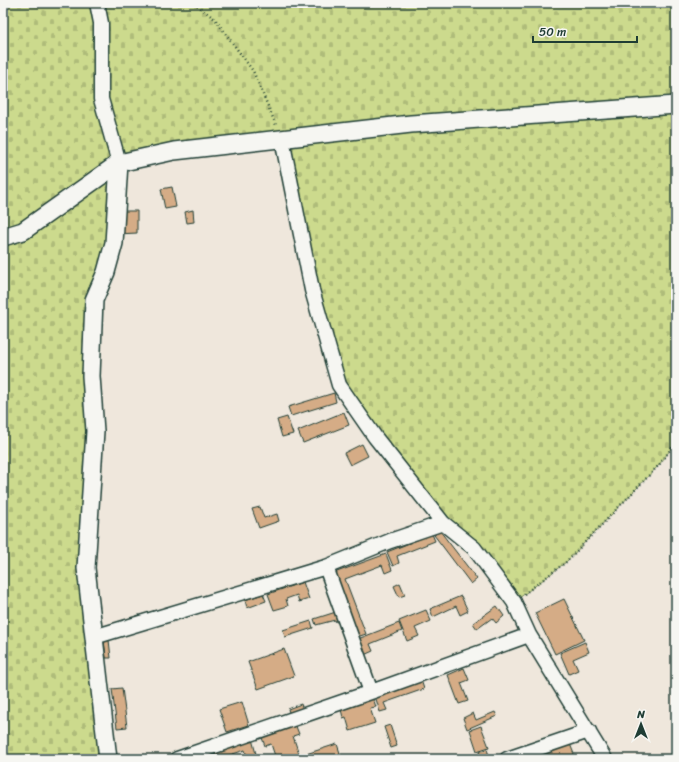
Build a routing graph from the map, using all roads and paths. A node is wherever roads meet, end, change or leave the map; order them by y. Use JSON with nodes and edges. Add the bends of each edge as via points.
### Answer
{"nodes":[{"id":1,"x":97,"y":3,"type":"edge"},
{"id":2,"x":194,"y":3,"type":"edge"},
{"id":3,"x":676,"y":105,"type":"edge"},
{"id":4,"x":282,"y":139,"type":"junction"},
{"id":5,"x":119,"y":163,"type":"junction"},
{"id":6,"x":3,"y":237,"type":"edge"},
{"id":7,"x":676,"y":442,"type":"edge"},
{"id":8,"x":443,"y":523,"type":"junction"},
{"id":9,"x":326,"y":567,"type":"junction"},
{"id":10,"x":514,"y":602,"type":"junction"},
{"id":11,"x":529,"y":635,"type":"junction"},
{"id":12,"x":94,"y":637,"type":"junction"},
{"id":13,"x":371,"y":692,"type":"junction"},
{"id":14,"x":589,"y":731,"type":"junction"},
{"id":15,"x":108,"y":759,"type":"edge"},
{"id":16,"x":178,"y":759,"type":"edge"},
{"id":17,"x":507,"y":759,"type":"edge"},
{"id":18,"x":602,"y":759,"type":"edge"},
{"id":19,"x":605,"y":759,"type":"edge"}],
"edges":[{"from":1,"to":5,"type":"street","via":[[101,23],[101,99]]},
{"from":2,"to":4,"type":"path","via":[[215,19],[253,71]]},
{"from":3,"to":4,"type":"street","via":[[411,124]]},
{"from":4,"to":5,"type":"street","via":[[174,151]]},
{"from":4,"to":8,"type":"street","via":[[312,290],[338,385],[375,437]]},
{"from":5,"to":6,"type":"street","via":[[24,231]]},
{"from":5,"to":12,"type":"street","via":[[114,243],[106,272],[94,300],[91,376],[95,431],[86,568]]},
{"from":7,"to":10,"type":"path","via":[[659,465],[566,562]]},
{"from":8,"to":9,"type":"street"},
{"from":8,"to":10,"type":"street","via":[[474,548]]},
{"from":9,"to":12,"type":"street"},
{"from":9,"to":13,"type":"street"},
{"from":10,"to":11,"type":"street"},
{"from":11,"to":13,"type":"street"},
{"from":11,"to":14,"type":"street"},
{"from":12,"to":15,"type":"street"},
{"from":13,"to":16,"type":"street"},
{"from":14,"to":17,"type":"street"},
{"from":14,"to":18,"type":"street"},
{"from":14,"to":19,"type":"street"}]}
